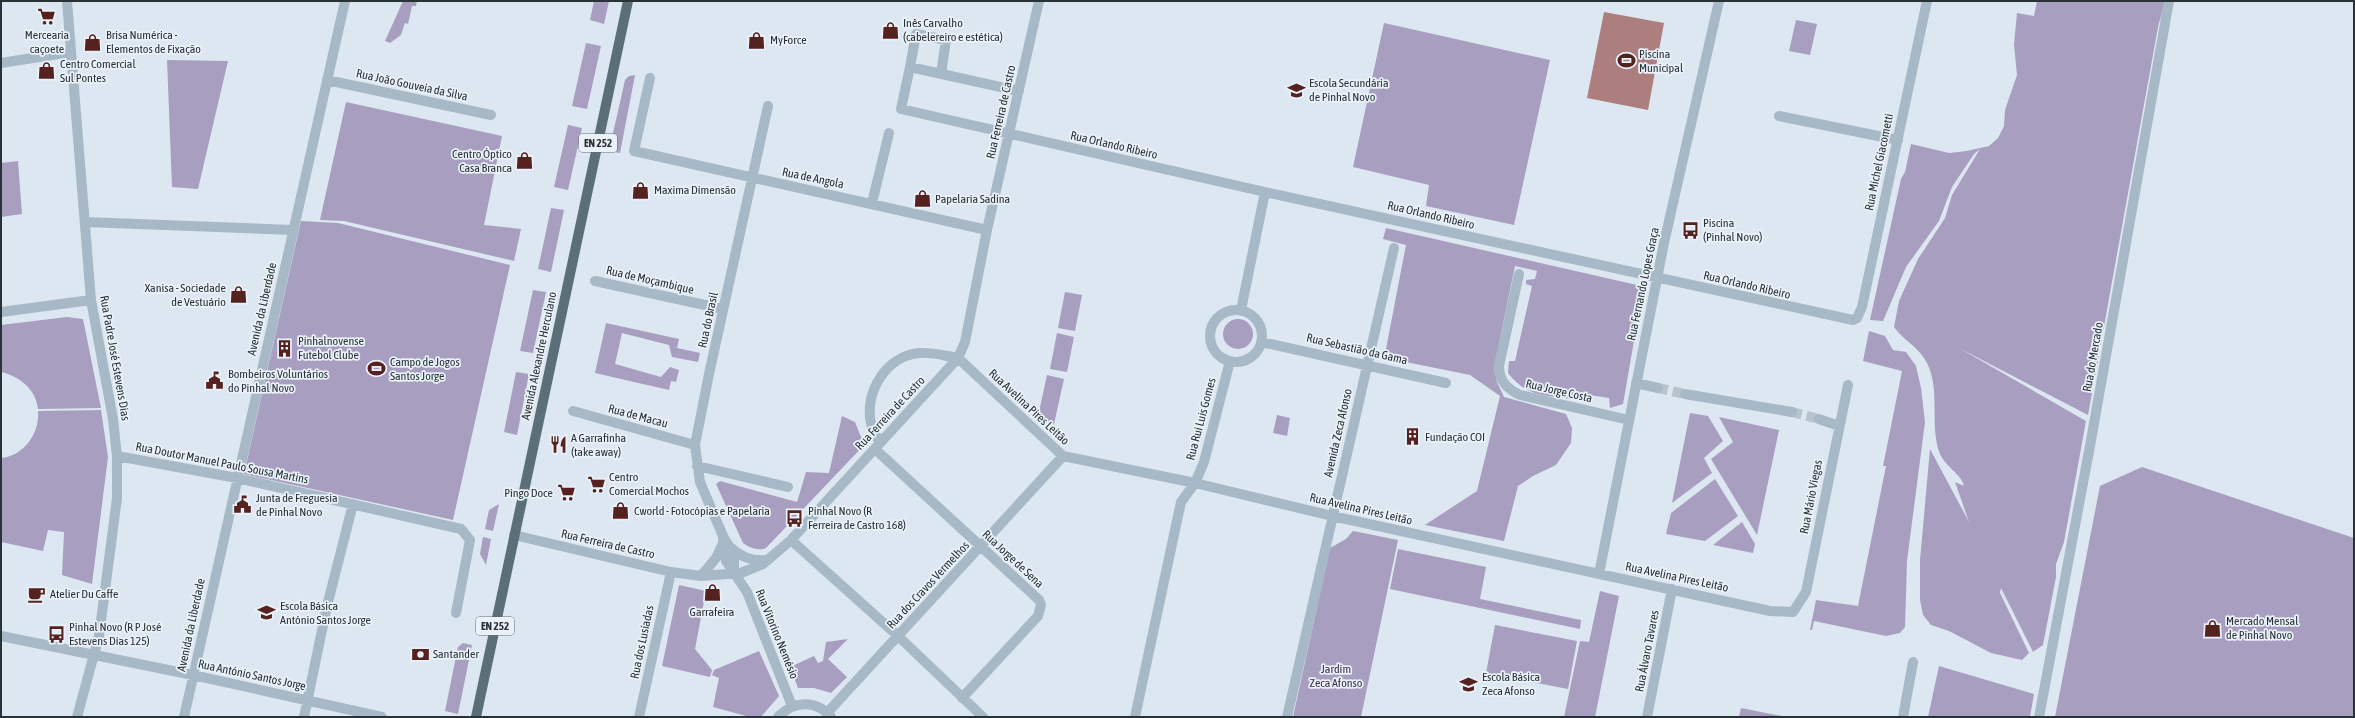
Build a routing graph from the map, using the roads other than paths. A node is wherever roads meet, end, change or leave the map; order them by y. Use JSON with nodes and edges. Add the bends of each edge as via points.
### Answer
{"nodes":[{"id":1,"x":66,"y":1,"type":"edge"},
{"id":2,"x":345,"y":1,"type":"edge"},
{"id":3,"x":628,"y":1,"type":"edge"},
{"id":4,"x":1039,"y":1,"type":"edge"},
{"id":5,"x":1719,"y":1,"type":"edge"},
{"id":6,"x":1927,"y":1,"type":"edge"},
{"id":7,"x":2170,"y":1,"type":"edge"},
{"id":8,"x":71,"y":52,"type":"junction"},
{"id":9,"x":1,"y":63,"type":"edge"},
{"id":10,"x":910,"y":67,"type":"junction"},
{"id":11,"x":941,"y":74,"type":"junction"},
{"id":12,"x":650,"y":78,"type":"dead end"},
{"id":13,"x":327,"y":80,"type":"junction"},
{"id":14,"x":1019,"y":91,"type":"junction"},
{"id":15,"x":768,"y":106,"type":"dead end"},
{"id":16,"x":491,"y":115,"type":"dead end"},
{"id":17,"x":1779,"y":116,"type":"dead end"},
{"id":18,"x":889,"y":133,"type":"dead end"},
{"id":19,"x":1009,"y":135,"type":"junction"},
{"id":20,"x":1898,"y":140,"type":"junction"},
{"id":21,"x":752,"y":178,"type":"junction"},
{"id":22,"x":1265,"y":192,"type":"junction"},
{"id":23,"x":872,"y":203,"type":"junction"},
{"id":24,"x":85,"y":222,"type":"junction"},
{"id":25,"x":293,"y":230,"type":"junction"},
{"id":26,"x":987,"y":230,"type":"junction"},
{"id":27,"x":1394,"y":248,"type":"dead end"},
{"id":28,"x":1519,"y":274,"type":"dead end"},
{"id":29,"x":1657,"y":278,"type":"junction"},
{"id":30,"x":595,"y":281,"type":"dead end"},
{"id":31,"x":91,"y":300,"type":"junction"},
{"id":32,"x":723,"y":309,"type":"junction"},
{"id":33,"x":1242,"y":310,"type":"junction"},
{"id":34,"x":1,"y":312,"type":"edge"},
{"id":35,"x":1847,"y":320,"type":"joint"},
{"id":36,"x":1262,"y":342,"type":"junction"},
{"id":37,"x":958,"y":358,"type":"junction"},
{"id":38,"x":1230,"y":361,"type":"junction"},
{"id":39,"x":1367,"y":366,"type":"junction"},
{"id":40,"x":1446,"y":383,"type":"dead end"},
{"id":41,"x":1636,"y":383,"type":"junction"},
{"id":42,"x":1848,"y":385,"type":"dead end"},
{"id":43,"x":1658,"y":388,"type":"tunnel mouth"},
{"id":44,"x":1684,"y":394,"type":"tunnel mouth"},
{"id":45,"x":573,"y":411,"type":"dead end"},
{"id":46,"x":1792,"y":412,"type":"tunnel mouth"},
{"id":47,"x":1819,"y":419,"type":"tunnel mouth"},
{"id":48,"x":1629,"y":420,"type":"junction"},
{"id":49,"x":1839,"y":426,"type":"junction"},
{"id":50,"x":696,"y":445,"type":"junction"},
{"id":51,"x":877,"y":446,"type":"junction"},
{"id":52,"x":117,"y":456,"type":"junction"},
{"id":53,"x":1063,"y":456,"type":"junction"},
{"id":54,"x":697,"y":466,"type":"junction"},
{"id":55,"x":236,"y":478,"type":"junction"},
{"id":56,"x":1195,"y":483,"type":"junction"},
{"id":57,"x":788,"y":487,"type":"dead end"},
{"id":58,"x":352,"y":504,"type":"junction"},
{"id":59,"x":1332,"y":516,"type":"junction"},
{"id":60,"x":514,"y":535,"type":"junction"},
{"id":61,"x":791,"y":540,"type":"junction"},
{"id":62,"x":725,"y":542,"type":"junction"},
{"id":63,"x":980,"y":546,"type":"junction"},
{"id":64,"x":768,"y":560,"type":"junction"},
{"id":65,"x":671,"y":572,"type":"junction"},
{"id":66,"x":734,"y":574,"type":"junction"},
{"id":67,"x":1599,"y":574,"type":"junction"},
{"id":68,"x":701,"y":576,"type":"junction"},
{"id":69,"x":1672,"y":589,"type":"junction"},
{"id":70,"x":1794,"y":612,"type":"joint"},
{"id":71,"x":456,"y":613,"type":"dead end"},
{"id":72,"x":1,"y":636,"type":"edge"},
{"id":73,"x":898,"y":636,"type":"junction"},
{"id":74,"x":93,"y":654,"type":"junction"},
{"id":75,"x":1913,"y":662,"type":"dead end"},
{"id":76,"x":193,"y":675,"type":"junction"},
{"id":77,"x":962,"y":698,"type":"junction"},
{"id":78,"x":307,"y":700,"type":"junction"},
{"id":79,"x":792,"y":706,"type":"junction"},
{"id":80,"x":829,"y":715,"type":"edge"},
{"id":81,"x":78,"y":717,"type":"edge"},
{"id":82,"x":184,"y":717,"type":"edge"},
{"id":83,"x":304,"y":717,"type":"edge"},
{"id":84,"x":382,"y":717,"type":"edge"},
{"id":85,"x":476,"y":717,"type":"edge"},
{"id":86,"x":639,"y":717,"type":"edge"},
{"id":87,"x":778,"y":717,"type":"edge"},
{"id":88,"x":983,"y":717,"type":"edge"},
{"id":89,"x":1135,"y":717,"type":"edge"},
{"id":90,"x":1287,"y":717,"type":"edge"},
{"id":91,"x":1647,"y":717,"type":"edge"},
{"id":92,"x":1903,"y":717,"type":"edge"},
{"id":93,"x":2039,"y":717,"type":"edge"}],
"edges":[{"from":1,"to":8,"type":"street","name":"Rua Padre José Estevens Dias"},
{"from":2,"to":13,"type":"street","name":"Avenida da Liberdade"},
{"from":3,"to":60,"type":"main road","name":"Avenida Alexandre Herculano","number":"EN 252"},
{"from":4,"to":14,"type":"street","name":"Rua Ferreira de Castro"},
{"from":5,"to":29,"type":"street","name":"Rua Fernando Lopes Graça"},
{"from":6,"to":20,"type":"street","name":"Rua Michel Giacometti"},
{"from":7,"to":93,"type":"street","name":"Rua do Mercado"},
{"from":8,"to":9,"type":"street"},
{"from":8,"to":24,"type":"street","name":"Rua Padre José Estevens Dias"},
{"from":10,"to":11,"type":"street"},
{"from":10,"to":11,"type":"street","via":[[916,34],[946,40]]},
{"from":10,"to":19,"type":"street","name":"Rua Orlando Ribeiro","via":[[901,109]]},
{"from":11,"to":14,"type":"street"},
{"from":12,"to":21,"type":"street","name":"Rua de Angola","via":[[634,151]]},
{"from":13,"to":16,"type":"street","name":"Rua João Gouveia da Silva"},
{"from":13,"to":25,"type":"street","name":"Avenida da Liberdade"},
{"from":14,"to":19,"type":"street","name":"Rua Ferreira de Castro"},
{"from":15,"to":21,"type":"street","name":"Rua do Brasil"},
{"from":17,"to":20,"type":"street"},
{"from":18,"to":23,"type":"street"},
{"from":19,"to":22,"type":"street","name":"Rua Orlando Ribeiro"},
{"from":19,"to":26,"type":"street","name":"Rua Ferreira de Castro"},
{"from":20,"to":35,"type":"street","name":"Rua Michel Giacometti","via":[[1862,307],[1856,318]]},
{"from":21,"to":23,"type":"street","name":"Rua de Angola"},
{"from":21,"to":32,"type":"street","name":"Rua do Brasil"},
{"from":22,"to":29,"type":"street","name":"Rua Orlando Ribeiro"},
{"from":22,"to":33,"type":"street"},
{"from":23,"to":26,"type":"street","name":"Rua de Angola"},
{"from":24,"to":25,"type":"street"},
{"from":24,"to":31,"type":"street","name":"Rua Padre José Estevens Dias"},
{"from":25,"to":55,"type":"street","name":"Avenida da Liberdade"},
{"from":26,"to":37,"type":"street","name":"Rua Ferreira de Castro","via":[[965,342]]},
{"from":27,"to":39,"type":"street","name":"Avenida Zeca Afonso"},
{"from":28,"to":48,"type":"street","name":"Rua Jorge Costa","via":[[1499,366],[1499,374],[1505,386],[1520,395]]},
{"from":29,"to":35,"type":"street","name":"Rua Orlando Ribeiro"},
{"from":29,"to":41,"type":"street","name":"Rua Fernando Lopes Graça"},
{"from":30,"to":32,"type":"street","name":"Rua de Moçambique"},
{"from":31,"to":34,"type":"street"},
{"from":31,"to":52,"type":"street","name":"Rua Padre José Estevens Dias","via":[[113,419]]},
{"from":32,"to":50,"type":"street","name":"Rua do Brasil"},
{"from":33,"to":36,"type":"street","via":[[1254,317],[1259,324]]},
{"from":33,"to":38,"type":"street","via":[[1224,312],[1216,318],[1210,331],[1213,348]]},
{"from":36,"to":38,"type":"street","via":[[1248,359]]},
{"from":36,"to":39,"type":"street","name":"Rua Sebastião da Gama"},
{"from":37,"to":51,"type":"street","name":"Rua Ferreira de Castro"},
{"from":37,"to":51,"type":"street","via":[[918,353],[896,362],[883,373],[876,384],[870,404],[871,424]]},
{"from":37,"to":53,"type":"street","name":"Rua Avelina Pires Leitão"},
{"from":38,"to":56,"type":"street","name":"Rua Rui Luis Gomes","via":[[1204,462]]},
{"from":39,"to":40,"type":"street","name":"Rua Sebastião da Gama"},
{"from":39,"to":59,"type":"street","name":"Avenida Zeca Afonso"},
{"from":41,"to":43,"type":"street"},
{"from":41,"to":48,"type":"street","name":"Rua Fernando Lopes Graça"},
{"from":42,"to":49,"type":"street","name":"Rua Mário Viegas"},
{"from":44,"to":46,"type":"street"},
{"from":45,"to":50,"type":"street","name":"Rua de Macau"},
{"from":47,"to":49,"type":"street"},
{"from":48,"to":67,"type":"street","name":"Rua Fernando Lopes Graça"},
{"from":49,"to":70,"type":"street","name":"Rua Mário Viegas","via":[[1806,592]]},
{"from":50,"to":54,"type":"street","name":"Rua do Brasil"},
{"from":51,"to":61,"type":"street","name":"Rua Ferreira de Castro"},
{"from":51,"to":63,"type":"street","name":"Rua Jorge de Sena"},
{"from":52,"to":55,"type":"street","name":"Rua Doutor Manuel Paulo Sousa Martins"},
{"from":52,"to":74,"type":"street","name":"Rua Padre José Estevens Dias","via":[[117,498],[99,636]]},
{"from":53,"to":56,"type":"street","name":"Rua Avelina Pires Leitão"},
{"from":53,"to":63,"type":"street","name":"Rua dos Cravos Vermelhos"},
{"from":54,"to":57,"type":"street"},
{"from":54,"to":62,"type":"street","name":"Rua do Brasil","via":[[700,482]]},
{"from":55,"to":58,"type":"street","name":"Rua Doutor Manuel Paulo Sousa Martins"},
{"from":55,"to":76,"type":"street","name":"Avenida da Liberdade"},
{"from":56,"to":59,"type":"street","name":"Rua Avelina Pires Leitão"},
{"from":56,"to":89,"type":"street","name":"Rua Rui Luis Gomes","via":[[1181,502]]},
{"from":58,"to":71,"type":"street","name":"Rua Doutor Manuel Paulo Sousa Martins","via":[[461,529],[470,540]]},
{"from":58,"to":78,"type":"street"},
{"from":59,"to":67,"type":"street","name":"Rua Avelina Pires Leitão"},
{"from":59,"to":90,"type":"street","name":"Avenida Zeca Afonso"},
{"from":60,"to":65,"type":"street","name":"Rua Ferreira de Castro"},
{"from":60,"to":85,"type":"main road","name":"Avenida Alexandre Herculano","number":"EN 252"},
{"from":61,"to":64,"type":"street","name":"Rua Ferreira de Castro"},
{"from":61,"to":73,"type":"street"},
{"from":62,"to":64,"type":"street","via":[[737,554],[746,558]]},
{"from":62,"to":66,"type":"street","name":"Rua Vitorino Nemésio","via":[[726,561]]},
{"from":62,"to":68,"type":"street"},
{"from":63,"to":73,"type":"street","name":"Rua dos Cravos Vermelhos"},
{"from":63,"to":77,"type":"street","name":"Rua Jorge de Sena","via":[[1039,600],[1041,610]]},
{"from":64,"to":66,"type":"street","name":"Rua Ferreira de Castro"},
{"from":65,"to":68,"type":"street","name":"Rua Ferreira de Castro"},
{"from":65,"to":86,"type":"street","name":"Rua dos Lusíadas"},
{"from":66,"to":68,"type":"street","name":"Rua Ferreira de Castro"},
{"from":66,"to":79,"type":"street","name":"Rua Vitorino Nemésio","via":[[747,592]]},
{"from":67,"to":69,"type":"street","name":"Rua Avelina Pires Leitão"},
{"from":69,"to":70,"type":"street","name":"Rua Avelina Pires Leitão","via":[[1770,611]]},
{"from":69,"to":91,"type":"street","name":"Rua Álvaro Tavares"},
{"from":72,"to":74,"type":"street","name":"Rua António Santos Jorge"},
{"from":73,"to":77,"type":"street"},
{"from":73,"to":80,"type":"street","name":"Rua dos Cravos Vermelhos"},
{"from":74,"to":76,"type":"street","name":"Rua António Santos Jorge"},
{"from":74,"to":81,"type":"street","name":"Rua Padre José Estevens Dias"},
{"from":75,"to":92,"type":"street"},
{"from":76,"to":78,"type":"street","name":"Rua António Santos Jorge"},
{"from":76,"to":82,"type":"street","name":"Avenida da Liberdade"},
{"from":77,"to":88,"type":"street"},
{"from":78,"to":83,"type":"street"},
{"from":78,"to":84,"type":"street","name":"Rua António Santos Jorge"},
{"from":79,"to":80,"type":"street","via":[[811,705]]},
{"from":79,"to":87,"type":"street"}]}
